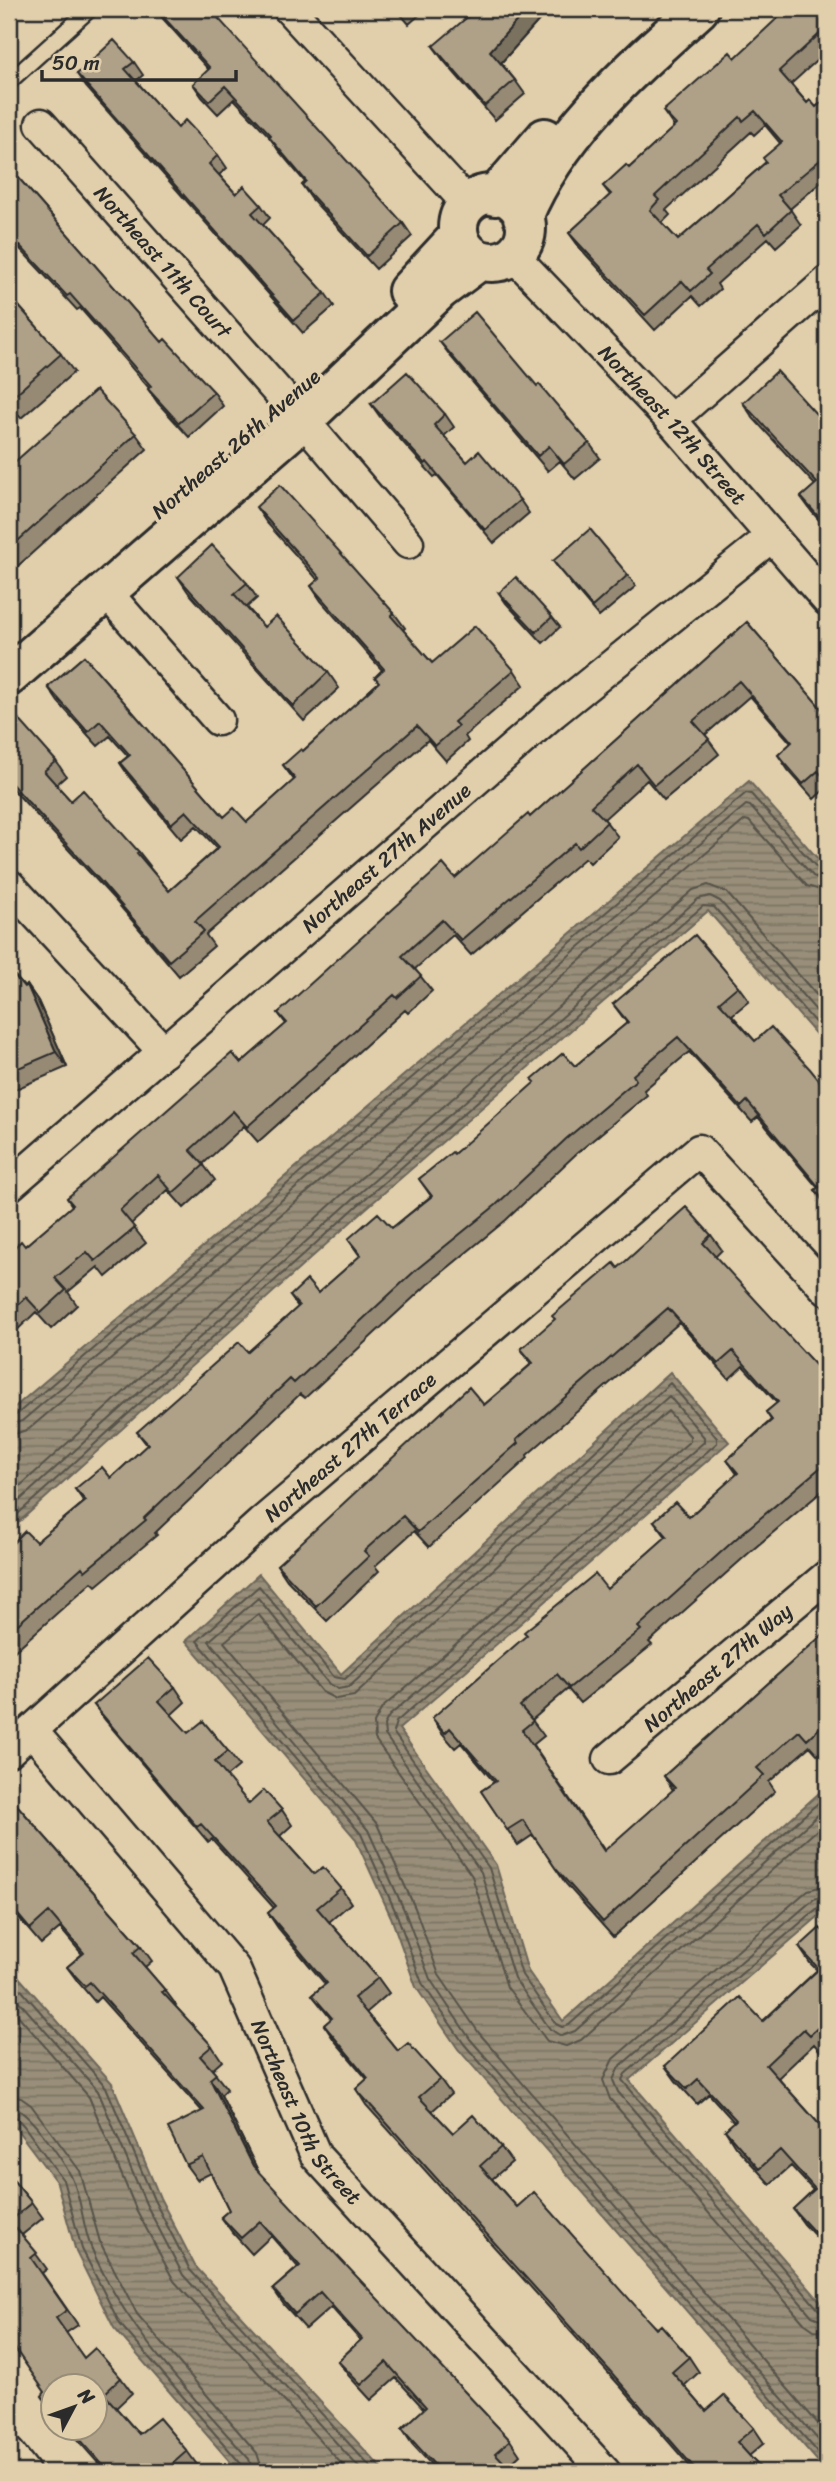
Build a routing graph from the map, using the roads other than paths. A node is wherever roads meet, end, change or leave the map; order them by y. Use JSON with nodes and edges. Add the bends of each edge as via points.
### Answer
{"nodes":[{"id":1,"x":90,"y":9,"type":"edge"},
{"id":2,"x":289,"y":9,"type":"edge"},
{"id":3,"x":661,"y":9,"type":"edge"},
{"id":4,"x":699,"y":9,"type":"edge"},
{"id":5,"x":9,"y":82,"type":"edge"},
{"id":6,"x":41,"y":124,"type":"dead end"},
{"id":7,"x":490,"y":228,"type":"junction"},
{"id":8,"x":827,"y":282,"type":"edge"},
{"id":9,"x":294,"y":410,"type":"junction"},
{"id":10,"x":670,"y":420,"type":"junction"},
{"id":11,"x":772,"y":536,"type":"junction"},
{"id":12,"x":408,"y":543,"type":"dead end"},
{"id":13,"x":107,"y":593,"type":"junction"},
{"id":14,"x":827,"y":600,"type":"edge"},
{"id":15,"x":9,"y":646,"type":"edge"},
{"id":16,"x":9,"y":676,"type":"edge"},
{"id":17,"x":218,"y":720,"type":"dead end"},
{"id":18,"x":9,"y":885,"type":"edge"},
{"id":19,"x":164,"y":1052,"type":"junction"},
{"id":20,"x":9,"y":1186,"type":"edge"},
{"id":21,"x":827,"y":1290,"type":"edge"},
{"id":22,"x":827,"y":1576,"type":"edge"},
{"id":23,"x":33,"y":1732,"type":"junction"},
{"id":24,"x":9,"y":1751,"type":"edge"},
{"id":25,"x":609,"y":1759,"type":"dead end"},
{"id":26,"x":9,"y":2453,"type":"edge"},
{"id":27,"x":24,"y":2472,"type":"edge"},
{"id":28,"x":605,"y":2472,"type":"edge"}],
"edges":[{"from":1,"to":5,"type":"lane"},
{"from":2,"to":7,"type":"street","name":"Northeast 12th Street"},
{"from":3,"to":7,"type":"street","via":[[583,89],[521,168]]},
{"from":4,"to":7,"type":"street","name":"Northeast 26th Avenue","via":[[588,115]]},
{"from":6,"to":9,"type":"street","name":"Northeast 11th Court"},
{"from":7,"to":9,"type":"street","name":"Northeast 26th Avenue","via":[[440,290]]},
{"from":7,"to":10,"type":"street","name":"Northeast 12th Street"},
{"from":8,"to":10,"type":"street"},
{"from":9,"to":12,"type":"street","name":"Northeast 26th Avenue"},
{"from":9,"to":13,"type":"street","name":"Northeast 26th Avenue"},
{"from":9,"to":15,"type":"street","name":"Northeast 26th Avenue"},
{"from":10,"to":11,"type":"street","name":"Northeast 12th Street"},
{"from":11,"to":14,"type":"street","name":"Northeast 12th Street"},
{"from":11,"to":19,"type":"street","name":"Northeast 27th Avenue","via":[[553,713]]},
{"from":13,"to":16,"type":"street","name":"Northeast 26th Avenue"},
{"from":13,"to":17,"type":"street"},
{"from":18,"to":19,"type":"street"},
{"from":19,"to":20,"type":"street","name":"Northeast 27th Avenue"},
{"from":21,"to":23,"type":"street","name":"Northeast 27th Terrace","via":[[699,1150],[261,1523]]},
{"from":22,"to":25,"type":"street","name":"Northeast 27th Way"},
{"from":23,"to":24,"type":"street","name":"Northeast 27th Terrace"},
{"from":23,"to":28,"type":"street","name":"Northeast 10th Street","via":[[234,1968],[316,2156]]},
{"from":26,"to":27,"type":"street"}]}
